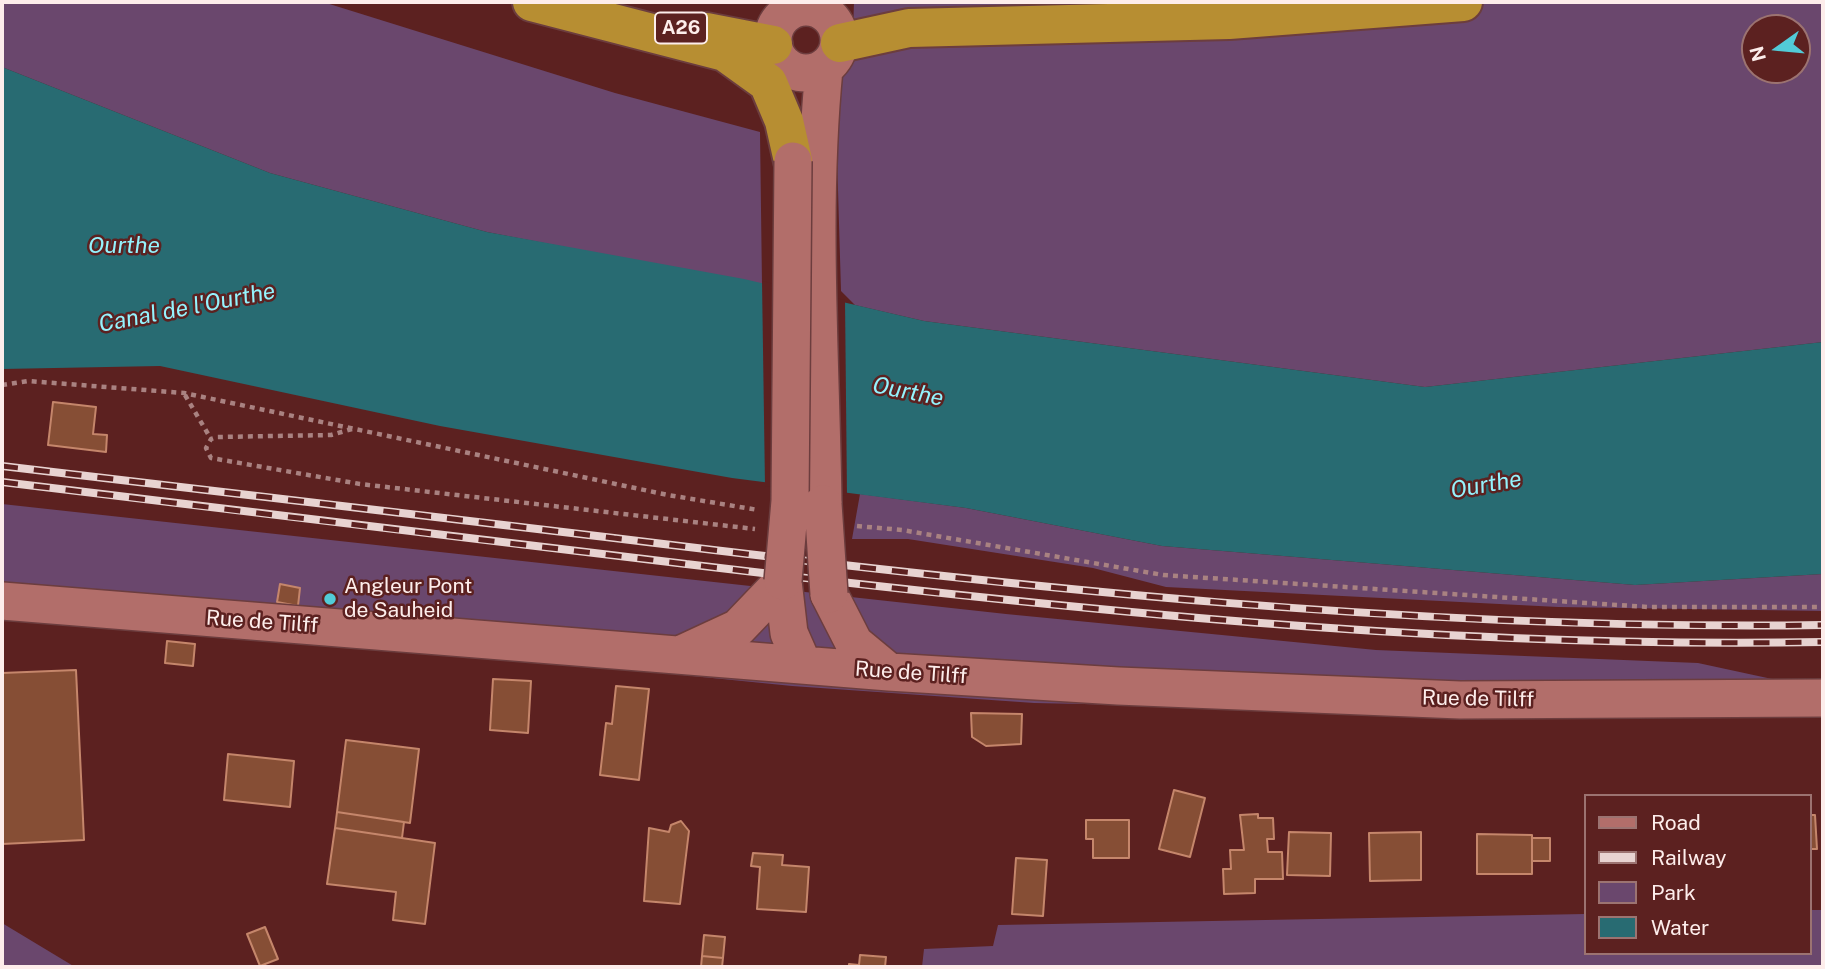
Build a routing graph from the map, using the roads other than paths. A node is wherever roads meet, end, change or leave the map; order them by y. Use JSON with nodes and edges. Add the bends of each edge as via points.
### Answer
{"nodes":[{"id":1,"x":532,"y":2,"type":"edge"},
{"id":2,"x":1463,"y":2,"type":"edge"},
{"id":3,"x":803,"y":4,"type":"edge"},
{"id":4,"x":589,"y":15,"type":"junction"},
{"id":5,"x":779,"y":56,"type":"junction"},
{"id":6,"x":832,"y":56,"type":"junction"},
{"id":7,"x":793,"y":161,"type":"junction"},
{"id":8,"x":783,"y":581,"type":"junction"},
{"id":9,"x":829,"y":594,"type":"junction"},
{"id":10,"x":2,"y":601,"type":"edge"},
{"id":11,"x":803,"y":644,"type":"junction"},
{"id":12,"x":684,"y":653,"type":"junction"},
{"id":13,"x":889,"y":672,"type":"junction"},
{"id":14,"x":1823,"y":698,"type":"edge"}],
"edges":[{"from":1,"to":4,"type":"highway","number":"A26"},
{"from":2,"to":6,"type":"highway","via":[[1229,20],[909,28]]},
{"from":3,"to":5,"type":"main road","via":[[780,19],[774,32]]},
{"from":3,"to":6,"type":"main road","via":[[834,20]]},
{"from":4,"to":5,"type":"highway","number":"A26","via":[[727,35]]},
{"from":4,"to":7,"type":"highway","via":[[725,52],[768,83],[784,121]]},
{"from":5,"to":6,"type":"main road","via":[[797,73],[811,74]]},
{"from":5,"to":7,"type":"main road","via":[[797,132]]},
{"from":6,"to":9,"type":"main road","bridge":true,"via":[[820,112],[823,537]]},
{"from":7,"to":8,"type":"main road","bridge":true,"via":[[790,500],[774,522]]},
{"from":8,"to":11,"type":"main road"},
{"from":8,"to":12,"type":"main road","via":[[738,628]]},
{"from":9,"to":11,"type":"main road"},
{"from":9,"to":13,"type":"main road","via":[[854,643]]},
{"from":10,"to":12,"type":"main road","name":"Rue de Tilff"},
{"from":11,"to":12,"type":"main road","name":"Rue de Tilff"},
{"from":11,"to":13,"type":"main road","name":"Rue de Tilff"},
{"from":13,"to":14,"type":"main road","name":"Rue de Tilff","via":[[1460,700]]}]}
